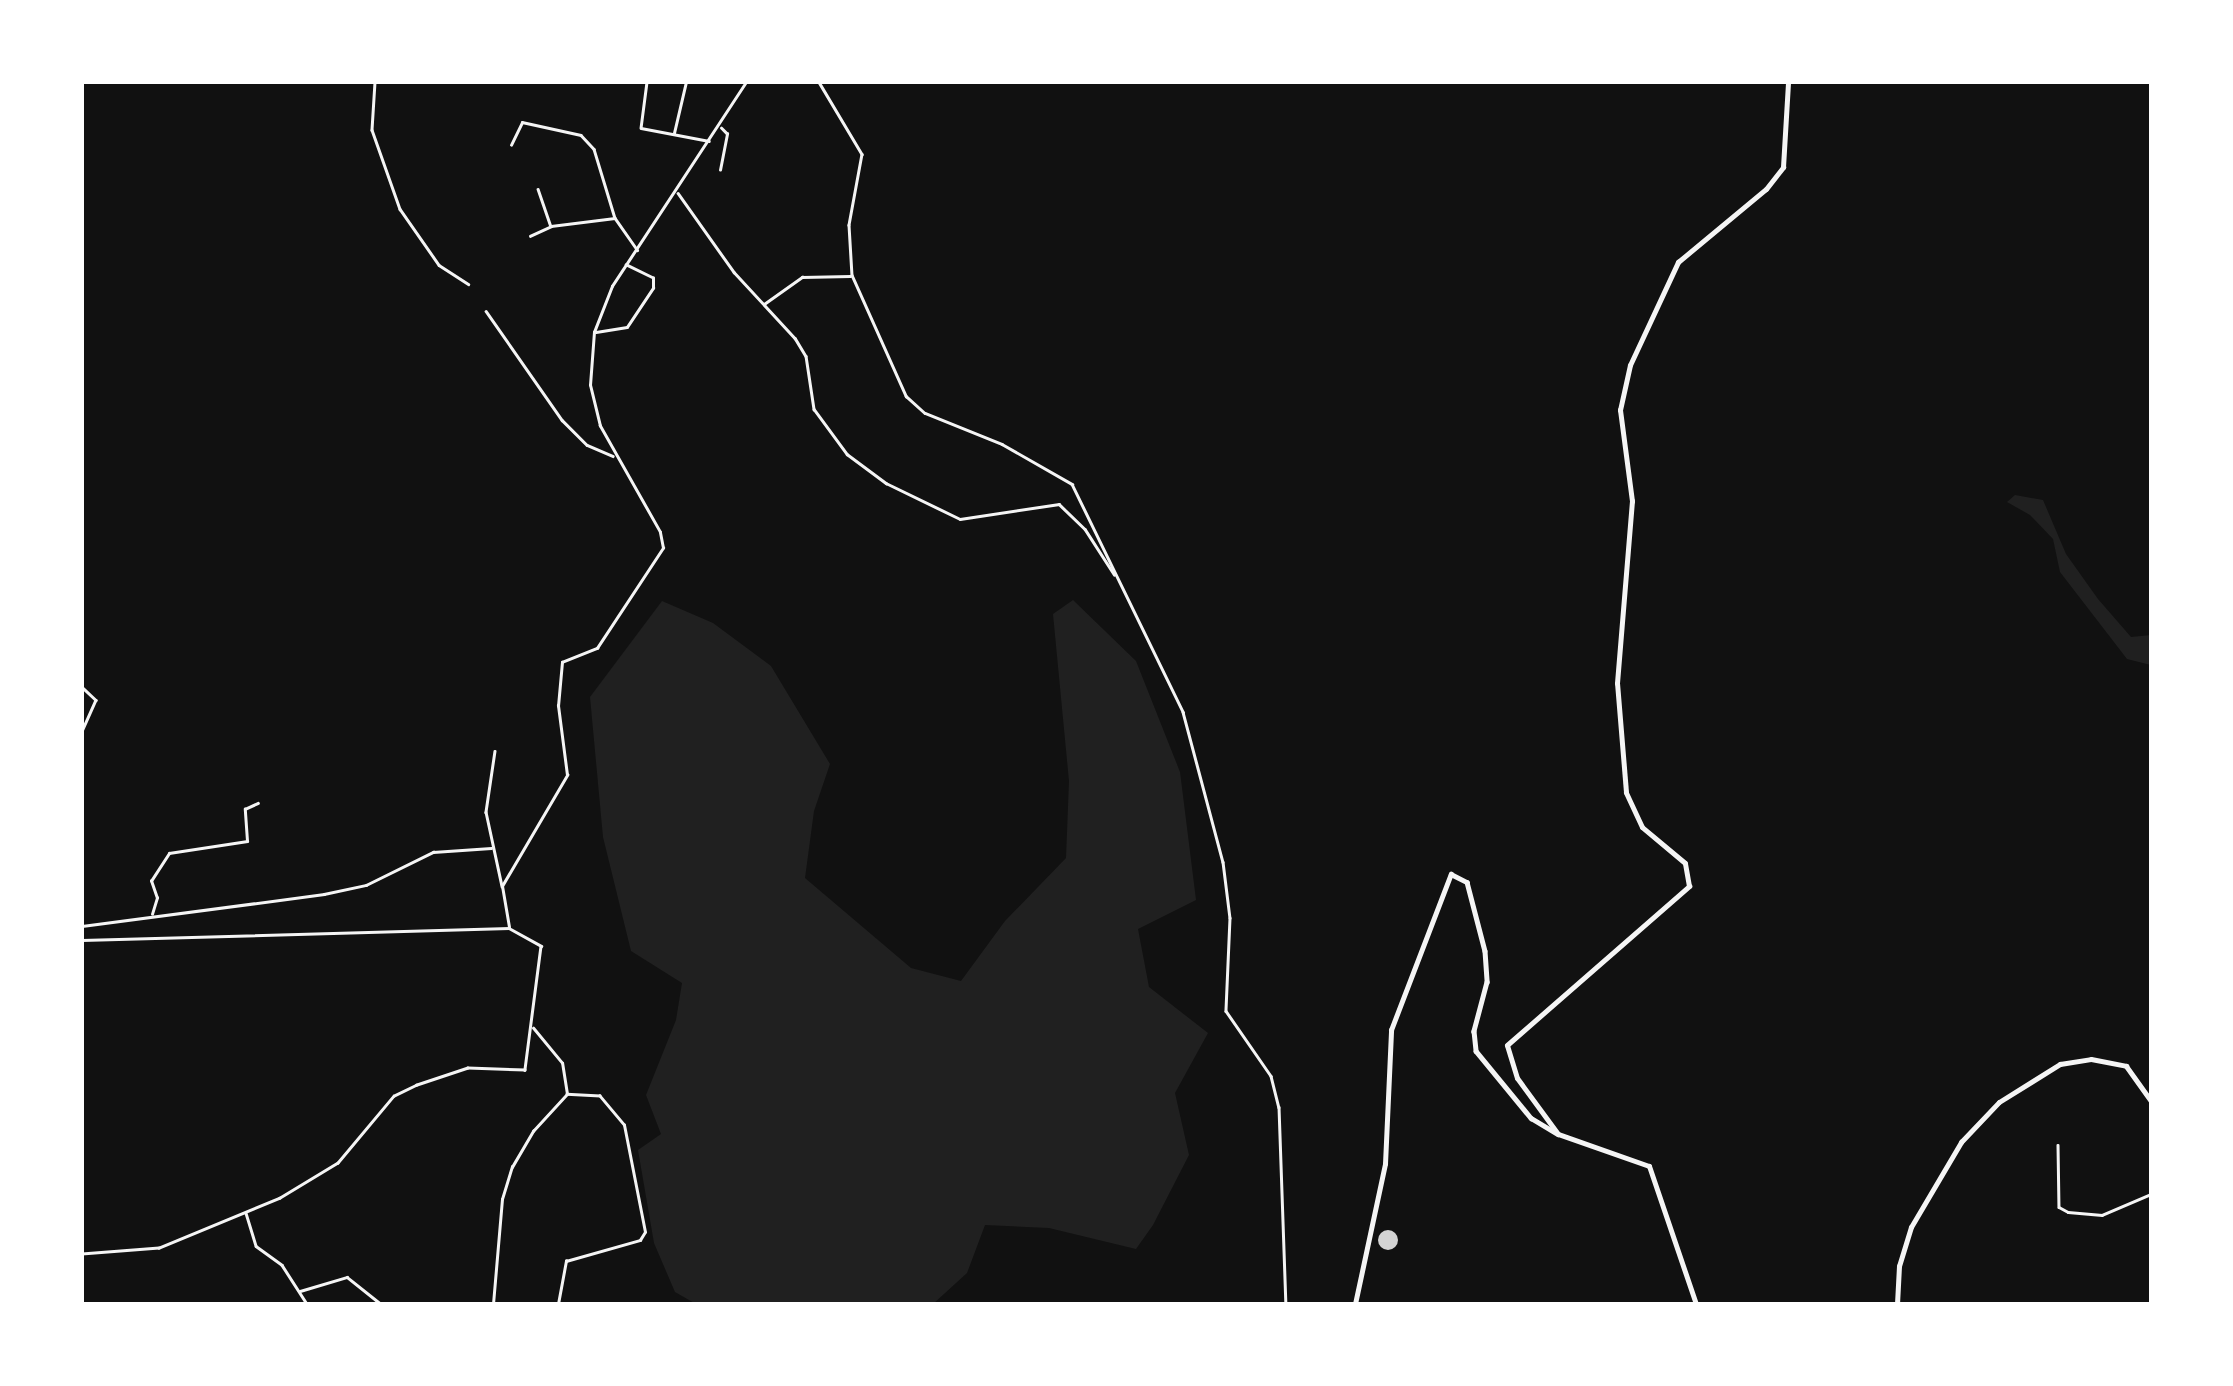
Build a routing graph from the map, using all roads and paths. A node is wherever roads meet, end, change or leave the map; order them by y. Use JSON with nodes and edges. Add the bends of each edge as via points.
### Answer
{"nodes":[{"id":1,"x":374,"y":82,"type":"edge"},
{"id":2,"x":647,"y":82,"type":"edge"},
{"id":3,"x":686,"y":82,"type":"edge"},
{"id":4,"x":746,"y":82,"type":"edge"},
{"id":5,"x":819,"y":82,"type":"edge"},
{"id":6,"x":1788,"y":82,"type":"edge"},
{"id":7,"x":720,"y":127,"type":"junction"},
{"id":8,"x":674,"y":133,"type":"junction"},
{"id":9,"x":709,"y":141,"type":"junction"},
{"id":10,"x":511,"y":145,"type":"dead end"},
{"id":11,"x":720,"y":170,"type":"dead end"},
{"id":12,"x":538,"y":189,"type":"dead end"},
{"id":13,"x":677,"y":192,"type":"junction"},
{"id":14,"x":615,"y":218,"type":"junction"},
{"id":15,"x":551,"y":226,"type":"junction"},
{"id":16,"x":530,"y":236,"type":"dead end"},
{"id":17,"x":637,"y":250,"type":"junction"},
{"id":18,"x":626,"y":265,"type":"junction"},
{"id":19,"x":852,"y":275,"type":"junction"},
{"id":20,"x":468,"y":284,"type":"dead end"},
{"id":21,"x":764,"y":304,"type":"junction"},
{"id":22,"x":486,"y":311,"type":"dead end"},
{"id":23,"x":594,"y":332,"type":"junction"},
{"id":24,"x":613,"y":456,"type":"junction"},
{"id":25,"x":1116,"y":576,"type":"junction"},
{"id":26,"x":82,"y":687,"type":"edge"},
{"id":27,"x":82,"y":731,"type":"edge"},
{"id":28,"x":495,"y":751,"type":"dead end"},
{"id":29,"x":258,"y":803,"type":"dead end"},
{"id":30,"x":491,"y":848,"type":"junction"},
{"id":31,"x":502,"y":886,"type":"junction"},
{"id":32,"x":152,"y":914,"type":"junction"},
{"id":33,"x":82,"y":926,"type":"edge"},
{"id":34,"x":509,"y":928,"type":"junction"},
{"id":35,"x":82,"y":940,"type":"edge"},
{"id":36,"x":533,"y":1028,"type":"junction"},
{"id":37,"x":567,"y":1094,"type":"junction"},
{"id":38,"x":2151,"y":1101,"type":"edge"},
{"id":39,"x":1558,"y":1134,"type":"junction"},
{"id":40,"x":2058,"y":1145,"type":"dead end"},
{"id":41,"x":2151,"y":1194,"type":"edge"},
{"id":42,"x":246,"y":1213,"type":"junction"},
{"id":43,"x":82,"y":1254,"type":"edge"},
{"id":44,"x":300,"y":1291,"type":"junction"},
{"id":45,"x":307,"y":1304,"type":"edge"},
{"id":46,"x":381,"y":1304,"type":"edge"},
{"id":47,"x":493,"y":1304,"type":"edge"},
{"id":48,"x":558,"y":1304,"type":"edge"},
{"id":49,"x":1286,"y":1304,"type":"edge"},
{"id":50,"x":1354,"y":1304,"type":"edge"},
{"id":51,"x":1696,"y":1304,"type":"edge"},
{"id":52,"x":1897,"y":1304,"type":"edge"}],
"edges":[{"from":1,"to":20,"type":"street","via":[[372,130],[400,209],[439,265]]},
{"from":2,"to":8,"type":"street","via":[[641,128]]},
{"from":3,"to":8,"type":"street"},
{"from":4,"to":7,"type":"street"},
{"from":5,"to":19,"type":"street","via":[[862,154],[849,225]]},
{"from":6,"to":39,"type":"highway","via":[[1783,100],[1788,146],[1780,172],[1678,262],[1625,379],[1620,410],[1632,501],[1618,668],[1623,771],[1634,817],[1682,859],[1690,877],[1685,894],[1509,1039],[1508,1062]]},
{"from":7,"to":9,"type":"street"},
{"from":7,"to":11,"type":"street","via":[[727,134]]},
{"from":8,"to":9,"type":"street"},
{"from":9,"to":13,"type":"street"},
{"from":10,"to":14,"type":"street","via":[[522,122],[581,135],[594,149]]},
{"from":12,"to":15,"type":"street"},
{"from":13,"to":17,"type":"street"},
{"from":13,"to":21,"type":"street"},
{"from":14,"to":15,"type":"street"},
{"from":14,"to":17,"type":"street"},
{"from":15,"to":16,"type":"street"},
{"from":17,"to":18,"type":"street"},
{"from":18,"to":23,"type":"street"},
{"from":18,"to":23,"type":"street","via":[[653,278],[653,288],[627,327]]},
{"from":19,"to":21,"type":"street","via":[[802,277]]},
{"from":19,"to":25,"type":"street","via":[[906,396],[925,413],[1002,444],[1072,484]]},
{"from":21,"to":25,"type":"street","via":[[806,356],[814,410],[847,454],[886,483],[960,519],[1059,504],[1085,529]]},
{"from":22,"to":24,"type":"street","via":[[562,421],[587,445]]},
{"from":23,"to":24,"type":"street","via":[[590,385]]},
{"from":24,"to":31,"type":"street","via":[[660,532],[660,558],[597,648],[562,662],[558,706],[567,775]]},
{"from":25,"to":49,"type":"street","via":[[1183,712],[1217,835],[1230,918],[1226,1011],[1270,1076],[1279,1107]]},
{"from":26,"to":27,"type":"street","via":[[96,700]]},
{"from":28,"to":30,"type":"street","via":[[486,803]]},
{"from":29,"to":32,"type":"street","via":[[246,809],[247,841],[169,853],[151,881],[157,898]]},
{"from":30,"to":31,"type":"street"},
{"from":30,"to":32,"type":"street","via":[[433,852],[366,885],[324,894]]},
{"from":31,"to":34,"type":"street"},
{"from":32,"to":33,"type":"street"},
{"from":34,"to":35,"type":"street"},
{"from":34,"to":36,"type":"street","via":[[541,946]]},
{"from":36,"to":37,"type":"street","via":[[562,1063]]},
{"from":36,"to":42,"type":"street","via":[[525,1070],[468,1068],[401,1091],[338,1163]]},
{"from":37,"to":47,"type":"street","via":[[533,1131],[512,1167],[502,1199]]},
{"from":37,"to":48,"type":"street","via":[[600,1096],[624,1125],[645,1232],[640,1240],[566,1261]]},
{"from":38,"to":52,"type":"highway","via":[[2126,1066],[2091,1059],[2060,1064],[1999,1102],[1961,1143],[1911,1227],[1899,1266]]},
{"from":39,"to":50,"type":"main road","via":[[1531,1118],[1476,1051],[1474,1031],[1487,982],[1485,951],[1468,882],[1451,874],[1391,1030],[1384,1173]]},
{"from":39,"to":51,"type":"highway","via":[[1649,1166]]},
{"from":40,"to":41,"type":"street","via":[[2059,1208],[2102,1215]]},
{"from":42,"to":43,"type":"street","via":[[159,1248]]},
{"from":42,"to":44,"type":"street","via":[[256,1246],[282,1265]]},
{"from":44,"to":45,"type":"street"},
{"from":44,"to":46,"type":"street","via":[[347,1277]]}]}
